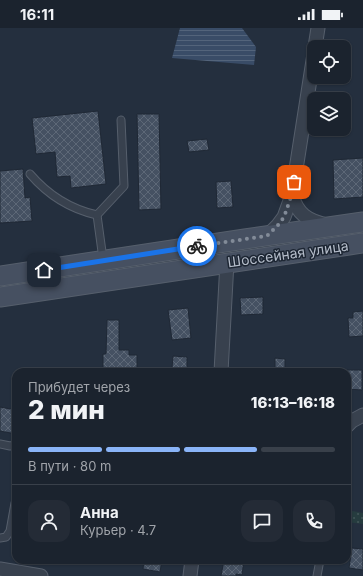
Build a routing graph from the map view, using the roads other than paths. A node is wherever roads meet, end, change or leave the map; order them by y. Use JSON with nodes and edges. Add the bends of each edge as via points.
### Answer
{"nodes":[{"id":1,"x":318,"y":28,"type":"edge"},
{"id":2,"x":316,"y":40,"type":"edge"},
{"id":3,"x":309,"y":84,"type":"edge"},
{"id":4,"x":121,"y":120,"type":"dead end"},
{"id":5,"x":30,"y":174,"type":"dead end"},
{"id":6,"x":292,"y":194,"type":"junction"},
{"id":7,"x":97,"y":215,"type":"junction"},
{"id":8,"x":363,"y":222,"type":"edge"},
{"id":9,"x":335,"y":226,"type":"junction"},
{"id":10,"x":267,"y":236,"type":"junction"},
{"id":11,"x":363,"y":243,"type":"edge"},
{"id":12,"x":103,"y":261,"type":"junction"},
{"id":13,"x":227,"y":262,"type":"junction"},
{"id":14,"x":0,"y":276,"type":"edge"},
{"id":15,"x":0,"y":297,"type":"edge"},
{"id":16,"x":221,"y":368,"type":"edge"},
{"id":17,"x":0,"y":444,"type":"edge"},
{"id":18,"x":12,"y":446,"type":"edge"},
{"id":19,"x":12,"y":520,"type":"edge"},
{"id":20,"x":0,"y":538,"type":"edge"},
{"id":21,"x":192,"y":564,"type":"edge"},
{"id":22,"x":319,"y":564,"type":"edge"},
{"id":23,"x":0,"y":569,"type":"edge"},
{"id":24,"x":40,"y":576,"type":"edge"},
{"id":25,"x":190,"y":576,"type":"edge"},
{"id":26,"x":317,"y":576,"type":"edge"}],
"edges":[{"from":1,"to":2,"type":"street"},
{"from":3,"to":6,"type":"street"},
{"from":4,"to":7,"type":"lane","via":[[124,186]]},
{"from":5,"to":7,"type":"lane","via":[[51,194],[80,211]]},
{"from":6,"to":9,"type":"street","via":[[294,202],[305,217]]},
{"from":6,"to":10,"type":"street","via":[[284,217]]},
{"from":7,"to":12,"type":"lane"},
{"from":8,"to":9,"type":"main road","name":"Шоссейная улица"},
{"from":9,"to":10,"type":"main road","name":"Шоссейная улица"},
{"from":10,"to":12,"type":"main road","name":"Шоссейная улица"},
{"from":11,"to":13,"type":"main road","name":"Шоссейная улица"},
{"from":12,"to":14,"type":"main road","name":"Шоссейная улица"},
{"from":13,"to":15,"type":"main road","name":"Шоссейная улица"},
{"from":13,"to":16,"type":"street"},
{"from":17,"to":18,"type":"lane"},
{"from":19,"to":20,"type":"lane","via":[[10,531],[6,537]]},
{"from":21,"to":25,"type":"street"},
{"from":22,"to":26,"type":"lane"},
{"from":23,"to":24,"type":"street"}]}
